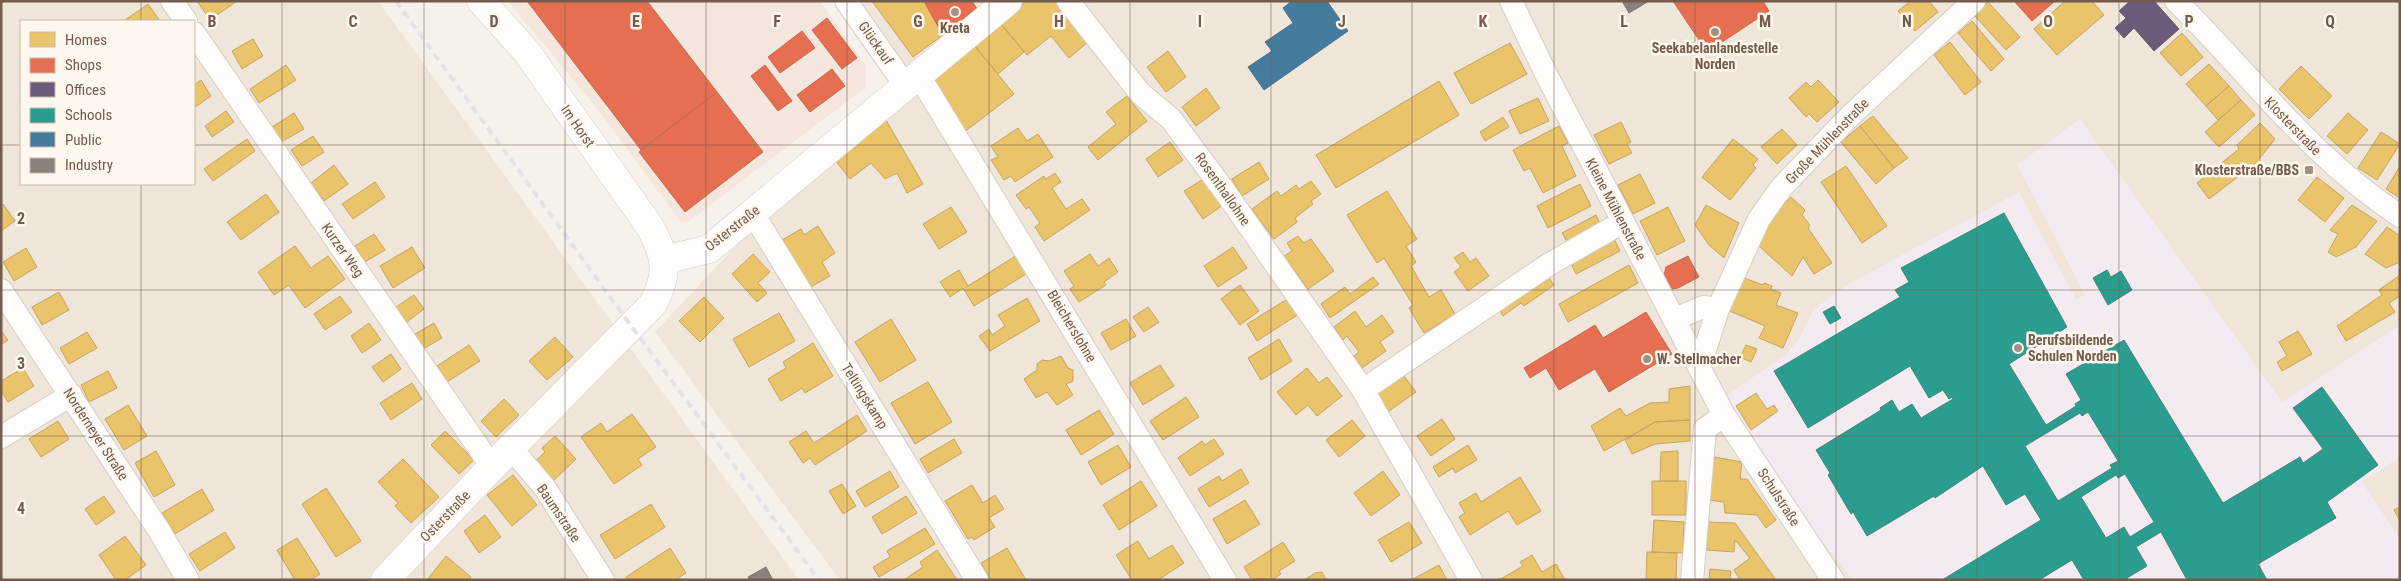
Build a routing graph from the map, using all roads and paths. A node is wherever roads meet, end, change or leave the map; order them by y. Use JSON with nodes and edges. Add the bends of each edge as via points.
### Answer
{"nodes":[{"id":1,"x":172,"y":1,"type":"edge"},
{"id":2,"x":481,"y":1,"type":"edge"},
{"id":3,"x":846,"y":1,"type":"edge"},
{"id":4,"x":1008,"y":1,"type":"edge"},
{"id":5,"x":1068,"y":1,"type":"edge"},
{"id":6,"x":1511,"y":1,"type":"edge"},
{"id":7,"x":1974,"y":1,"type":"edge"},
{"id":8,"x":2176,"y":1,"type":"edge"},
{"id":9,"x":2185,"y":1,"type":"edge"},
{"id":10,"x":185,"y":20,"type":"edge"},
{"id":11,"x":2198,"y":23,"type":"junction"},
{"id":12,"x":195,"y":34,"type":"edge"},
{"id":13,"x":912,"y":79,"type":"junction"},
{"id":14,"x":750,"y":214,"type":"junction"},
{"id":15,"x":2400,"y":216,"type":"edge"},
{"id":16,"x":1623,"y":222,"type":"junction"},
{"id":17,"x":664,"y":260,"type":"junction"},
{"id":18,"x":1,"y":290,"type":"edge"},
{"id":19,"x":1718,"y":309,"type":"junction"},
{"id":20,"x":1675,"y":319,"type":"junction"},
{"id":21,"x":1695,"y":356,"type":"junction"},
{"id":22,"x":1363,"y":390,"type":"junction"},
{"id":23,"x":72,"y":395,"type":"junction"},
{"id":24,"x":1724,"y":415,"type":"junction"},
{"id":25,"x":1,"y":437,"type":"edge"},
{"id":26,"x":512,"y":448,"type":"junction"},
{"id":27,"x":492,"y":467,"type":"junction"},
{"id":28,"x":188,"y":580,"type":"edge"},
{"id":29,"x":386,"y":580,"type":"edge"},
{"id":30,"x":603,"y":580,"type":"edge"},
{"id":31,"x":977,"y":580,"type":"edge"},
{"id":32,"x":1224,"y":580,"type":"edge"},
{"id":33,"x":1471,"y":580,"type":"edge"},
{"id":34,"x":1692,"y":580,"type":"edge"},
{"id":35,"x":1833,"y":580,"type":"edge"}],
"edges":[{"from":1,"to":10,"type":"street"},
{"from":2,"to":17,"type":"street","name":"Im Horst","via":[[526,51],[650,227]]},
{"from":3,"to":13,"type":"street","name":"Glückauf"},
{"from":4,"to":13,"type":"street","name":"Osterstraße"},
{"from":5,"to":22,"type":"street","name":"Rosenthallohne","via":[[1140,93],[1171,119],[1197,152]]},
{"from":6,"to":16,"type":"street","name":"Kleine Mühlenstraße"},
{"from":7,"to":19,"type":"street","name":"Große Mühlenstraße","via":[[1850,116],[1781,188],[1759,219]]},
{"from":8,"to":11,"type":"street","name":"Klosterstraße"},
{"from":9,"to":11,"type":"street","name":"Klosterstraße"},
{"from":11,"to":15,"type":"street","name":"Klosterstraße","via":[[2321,154],[2371,197]]},
{"from":12,"to":27,"type":"street","name":"Kurzer Weg"},
{"from":13,"to":14,"type":"street","name":"Osterstraße"},
{"from":13,"to":32,"type":"street","name":"Bleicherslohne"},
{"from":14,"to":17,"type":"street","name":"Osterstraße","via":[[708,249]]},
{"from":14,"to":31,"type":"street","name":"Teltingskamp","via":[[760,225]]},
{"from":16,"to":20,"type":"street","name":"Kleine Mühlenstraße"},
{"from":16,"to":22,"type":"street","via":[[1548,265]]},
{"from":17,"to":26,"type":"street","name":"Osterstraße","via":[[662,283],[653,304]]},
{"from":18,"to":23,"type":"street","name":"Norderneyer Straße"},
{"from":19,"to":20,"type":"street","via":[[1702,307]]},
{"from":19,"to":21,"type":"street","name":"Große Mühlenstraße","via":[[1705,350]]},
{"from":20,"to":21,"type":"street","name":"Kleine Mühlenstraße"},
{"from":21,"to":24,"type":"street","name":"Kleine Mühlenstraße"},
{"from":22,"to":33,"type":"street","name":"Rosenthallohne"},
{"from":23,"to":25,"type":"street"},
{"from":23,"to":28,"type":"street","name":"Norderneyer Straße"},
{"from":24,"to":34,"type":"street","via":[[1705,429]]},
{"from":24,"to":35,"type":"street","name":"Schulstraße"},
{"from":26,"to":27,"type":"street","name":"Osterstraße"},
{"from":26,"to":30,"type":"street","name":"Baumstraße","via":[[545,488]]},
{"from":27,"to":29,"type":"street","name":"Osterstraße"}]}
